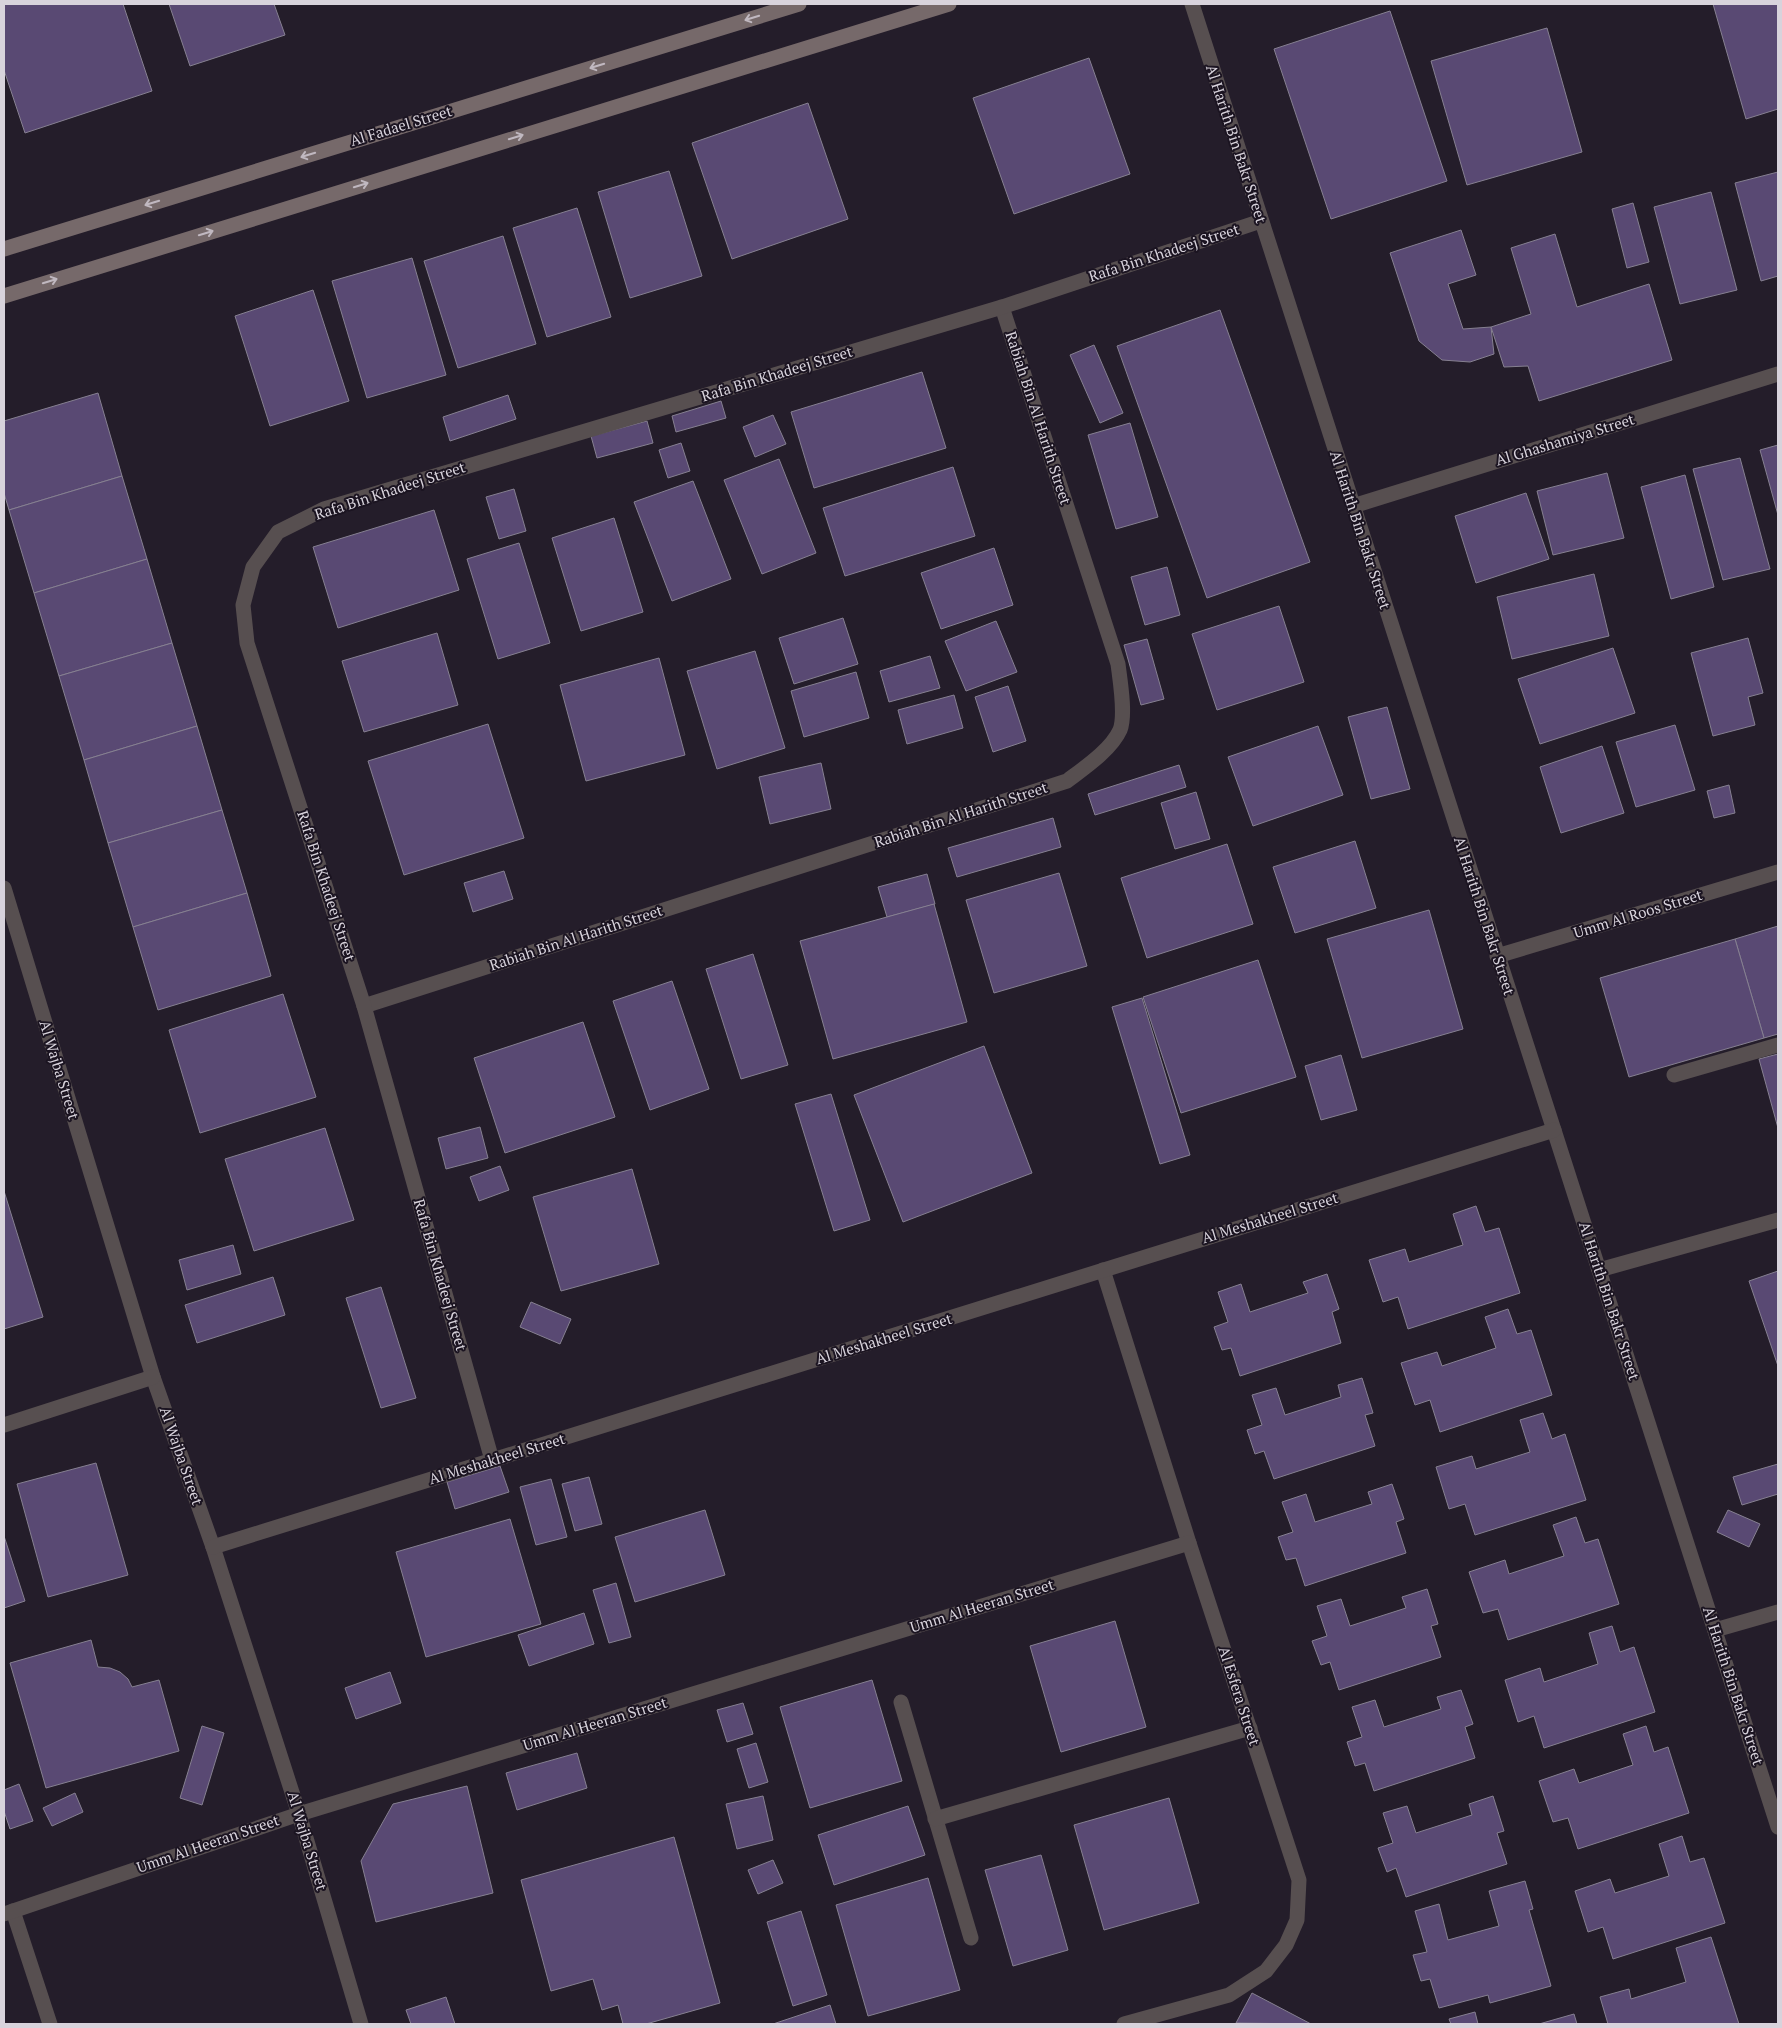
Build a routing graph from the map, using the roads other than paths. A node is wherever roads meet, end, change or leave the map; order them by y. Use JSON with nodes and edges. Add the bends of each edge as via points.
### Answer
{"nodes":[{"id":1,"x":799,"y":4,"type":"edge"},
{"id":2,"x":949,"y":4,"type":"edge"},
{"id":3,"x":1192,"y":4,"type":"edge"},
{"id":4,"x":1261,"y":221,"type":"junction"},
{"id":5,"x":4,"y":249,"type":"edge"},
{"id":6,"x":4,"y":296,"type":"edge"},
{"id":7,"x":1002,"y":307,"type":"junction"},
{"id":8,"x":1778,"y":374,"type":"edge"},
{"id":9,"x":1353,"y":506,"type":"junction"},
{"id":10,"x":1778,"y":872,"type":"edge"},
{"id":11,"x":4,"y":888,"type":"edge"},
{"id":12,"x":1498,"y":956,"type":"junction"},
{"id":13,"x":364,"y":1006,"type":"junction"},
{"id":14,"x":1778,"y":1045,"type":"edge"},
{"id":15,"x":1674,"y":1075,"type":"dead end"},
{"id":16,"x":1554,"y":1130,"type":"junction"},
{"id":17,"x":1778,"y":1220,"type":"edge"},
{"id":18,"x":1103,"y":1270,"type":"junction"},
{"id":19,"x":1599,"y":1270,"type":"junction"},
{"id":20,"x":153,"y":1377,"type":"junction"},
{"id":21,"x":4,"y":1425,"type":"edge"},
{"id":22,"x":492,"y":1460,"type":"junction"},
{"id":23,"x":1188,"y":1543,"type":"junction"},
{"id":24,"x":213,"y":1547,"type":"junction"},
{"id":25,"x":1778,"y":1612,"type":"edge"},
{"id":26,"x":1715,"y":1630,"type":"junction"},
{"id":27,"x":901,"y":1702,"type":"dead end"},
{"id":28,"x":1250,"y":1728,"type":"junction"},
{"id":29,"x":299,"y":1814,"type":"junction"},
{"id":30,"x":936,"y":1819,"type":"junction"},
{"id":31,"x":1778,"y":1827,"type":"edge"},
{"id":32,"x":8,"y":1912,"type":"edge"},
{"id":33,"x":971,"y":1938,"type":"dead end"},
{"id":34,"x":50,"y":2024,"type":"edge"},
{"id":35,"x":360,"y":2024,"type":"edge"},
{"id":36,"x":1124,"y":2024,"type":"edge"}],
"edges":[{"from":1,"to":5,"type":"street","name":"Al Fadael Street","one_way":true},
{"from":6,"to":2,"type":"street","one_way":true},
{"from":3,"to":4,"type":"street","name":"Al Harith Bin Bakr Street"},
{"from":4,"to":7,"type":"street","name":"Rafa Bin Khadeej Street"},
{"from":4,"to":9,"type":"street","name":"Al Harith Bin Bakr Street"},
{"from":7,"to":13,"type":"street","name":"Rabiah Bin Al Harith Street","via":[[1118,664],[1122,697],[1120,729],[1100,756],[1067,781]]},
{"from":7,"to":13,"type":"street","name":"Rafa Bin Khadeej Street","via":[[324,509],[278,532],[253,567],[243,605],[247,643]]},
{"from":8,"to":9,"type":"street","name":"Al Ghashamiya Street"},
{"from":9,"to":12,"type":"street","name":"Al Harith Bin Bakr Street"},
{"from":10,"to":12,"type":"street","name":"Umm Al Roos Street"},
{"from":11,"to":20,"type":"street","name":"Al Wajba Street"},
{"from":12,"to":16,"type":"street","name":"Al Harith Bin Bakr Street"},
{"from":13,"to":22,"type":"street","name":"Rafa Bin Khadeej Street"},
{"from":14,"to":15,"type":"street"},
{"from":16,"to":18,"type":"street","name":"Al Meshakheel Street"},
{"from":16,"to":19,"type":"street","name":"Al Harith Bin Bakr Street"},
{"from":17,"to":19,"type":"street"},
{"from":18,"to":22,"type":"street","name":"Al Meshakheel Street"},
{"from":18,"to":23,"type":"street","name":"Al Esfera Street"},
{"from":19,"to":26,"type":"street","name":"Al Harith Bin Bakr Street"},
{"from":20,"to":21,"type":"street"},
{"from":20,"to":24,"type":"street","name":"Al Wajba Street"},
{"from":22,"to":24,"type":"street","name":"Al Meshakheel Street"},
{"from":23,"to":28,"type":"street","name":"Al Esfera Street"},
{"from":23,"to":29,"type":"street","name":"Umm Al Heeran Street"},
{"from":24,"to":29,"type":"street","name":"Al Wajba Street"},
{"from":25,"to":26,"type":"street"},
{"from":26,"to":31,"type":"street","name":"Al Harith Bin Bakr Street"},
{"from":27,"to":30,"type":"street"},
{"from":28,"to":30,"type":"street"},
{"from":28,"to":36,"type":"street","name":"Al Esfera Street","via":[[1299,1880],[1297,1920],[1286,1945],[1266,1972],[1229,1995]]},
{"from":29,"to":32,"type":"street","name":"Umm Al Heeran Street"},
{"from":29,"to":35,"type":"street","name":"Al Wajba Street"},
{"from":30,"to":33,"type":"street"},
{"from":32,"to":34,"type":"street"}]}
